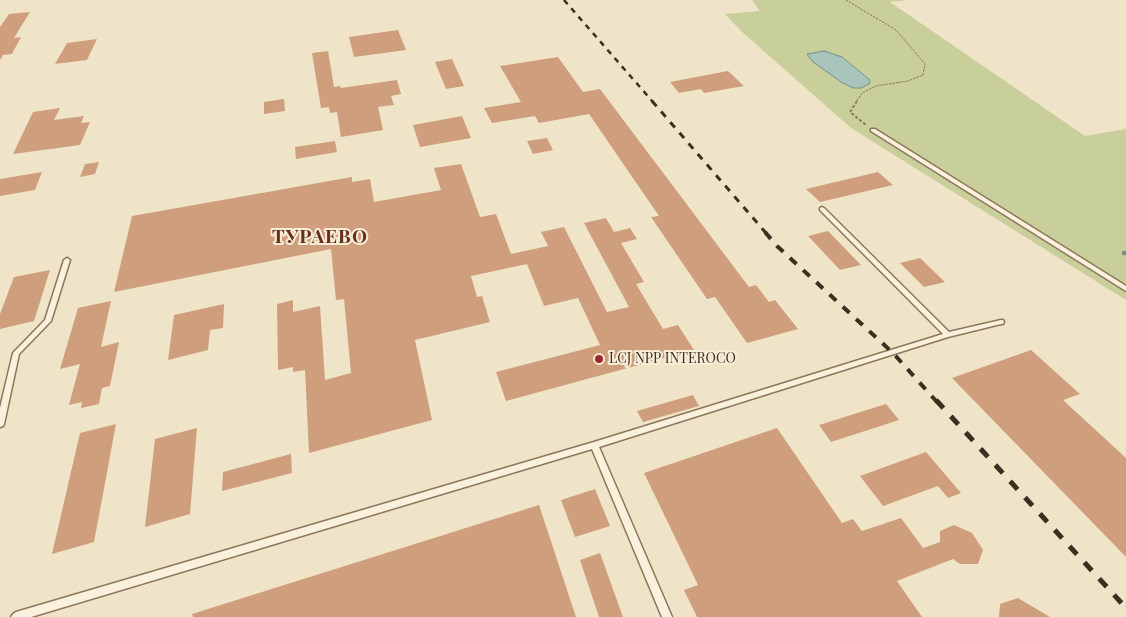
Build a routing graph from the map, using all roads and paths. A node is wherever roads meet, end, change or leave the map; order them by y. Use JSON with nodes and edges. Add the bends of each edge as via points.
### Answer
{"nodes":[{"id":1,"x":846,"y":0,"type":"edge"},
{"id":2,"x":873,"y":130,"type":"joint"},
{"id":3,"x":822,"y":209,"type":"dead end"},
{"id":4,"x":67,"y":260,"type":"dead end"},
{"id":5,"x":1126,"y":289,"type":"edge"},
{"id":6,"x":1000,"y":322,"type":"dead end"},
{"id":7,"x":948,"y":335,"type":"junction"},
{"id":8,"x":0,"y":424,"type":"edge"},
{"id":9,"x":594,"y":445,"type":"junction"},
{"id":10,"x":16,"y":617,"type":"edge"},
{"id":11,"x":667,"y":617,"type":"edge"}],
"edges":[{"from":1,"to":2,"type":"path","via":[[896,30],[925,64],[923,75],[876,86],[862,93],[850,112]]},
{"from":2,"to":5,"type":"lane"},
{"from":3,"to":7,"type":"lane"},
{"from":4,"to":8,"type":"lane","via":[[48,322],[16,353]]},
{"from":6,"to":7,"type":"lane"},
{"from":7,"to":9,"type":"lane"},
{"from":9,"to":10,"type":"lane"},
{"from":9,"to":11,"type":"lane"}]}
